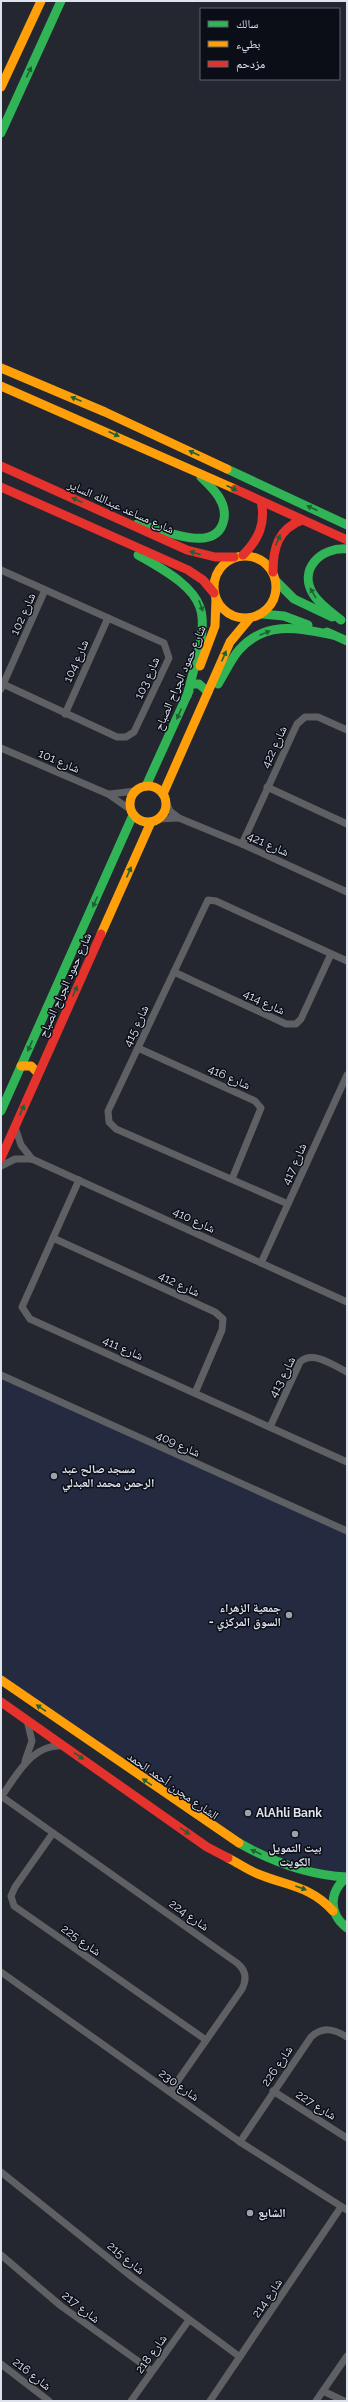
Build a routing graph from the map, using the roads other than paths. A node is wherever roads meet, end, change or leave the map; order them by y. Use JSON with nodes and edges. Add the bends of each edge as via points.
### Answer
{"nodes":[{"id":1,"x":41,"y":1,"type":"edge"},
{"id":2,"x":61,"y":1,"type":"edge"},
{"id":3,"x":2,"y":85,"type":"edge"},
{"id":4,"x":20,"y":90,"type":"junction"},
{"id":5,"x":1,"y":133,"type":"edge"},
{"id":6,"x":1,"y":368,"type":"edge"},
{"id":7,"x":1,"y":386,"type":"edge"},
{"id":8,"x":106,"y":412,"type":"junction"},
{"id":9,"x":98,"y":427,"type":"junction"},
{"id":10,"x":1,"y":466,"type":"edge"},
{"id":11,"x":184,"y":466,"type":"junction"},
{"id":12,"x":1,"y":487,"type":"edge"},
{"id":13,"x":261,"y":501,"type":"junction"},
{"id":14,"x":302,"y":520,"type":"junction"},
{"id":15,"x":128,"y":524,"type":"junction"},
{"id":16,"x":347,"y":525,"type":"edge"},
{"id":17,"x":104,"y":534,"type":"junction"},
{"id":18,"x":347,"y":540,"type":"edge"},
{"id":19,"x":347,"y":549,"type":"edge"},
{"id":20,"x":244,"y":555,"type":"junction"},
{"id":21,"x":234,"y":557,"type":"junction"},
{"id":22,"x":1,"y":570,"type":"edge"},
{"id":23,"x":273,"y":572,"type":"junction"},
{"id":24,"x":276,"y":581,"type":"junction"},
{"id":25,"x":45,"y":590,"type":"junction"},
{"id":26,"x":215,"y":596,"type":"junction"},
{"id":27,"x":262,"y":614,"type":"junction"},
{"id":28,"x":108,"y":618,"type":"junction"},
{"id":29,"x":250,"y":618,"type":"junction"},
{"id":30,"x":344,"y":622,"type":"edge"},
{"id":31,"x":333,"y":635,"type":"junction"},
{"id":32,"x":347,"y":641,"type":"edge"},
{"id":33,"x":192,"y":684,"type":"junction"},
{"id":34,"x":2,"y":687,"type":"edge"},
{"id":35,"x":208,"y":692,"type":"junction"},
{"id":36,"x":187,"y":696,"type":"junction"},
{"id":37,"x":203,"y":703,"type":"junction"},
{"id":38,"x":65,"y":714,"type":"junction"},
{"id":39,"x":347,"y":730,"type":"edge"},
{"id":40,"x":1,"y":748,"type":"edge"},
{"id":41,"x":146,"y":786,"type":"junction"},
{"id":42,"x":267,"y":787,"type":"junction"},
{"id":43,"x":135,"y":791,"type":"junction"},
{"id":44,"x":108,"y":794,"type":"junction"},
{"id":45,"x":164,"y":797,"type":"junction"},
{"id":46,"x":132,"y":812,"type":"junction"},
{"id":47,"x":179,"y":818,"type":"junction"},
{"id":48,"x":155,"y":820,"type":"junction"},
{"id":49,"x":347,"y":824,"type":"edge"},
{"id":50,"x":242,"y":844,"type":"junction"},
{"id":51,"x":104,"y":882,"type":"junction"},
{"id":52,"x":121,"y":890,"type":"junction"},
{"id":53,"x":347,"y":892,"type":"edge"},
{"id":54,"x":331,"y":954,"type":"junction"},
{"id":55,"x":347,"y":961,"type":"edge"},
{"id":56,"x":174,"y":972,"type":"junction"},
{"id":57,"x":138,"y":1048,"type":"junction"},
{"id":58,"x":21,"y":1066,"type":"junction"},
{"id":59,"x":38,"y":1073,"type":"junction"},
{"id":60,"x":347,"y":1075,"type":"edge"},
{"id":61,"x":1,"y":1111,"type":"edge"},
{"id":62,"x":14,"y":1127,"type":"junction"},
{"id":63,"x":1,"y":1158,"type":"edge"},
{"id":64,"x":32,"y":1159,"type":"junction"},
{"id":65,"x":1,"y":1166,"type":"edge"},
{"id":66,"x":232,"y":1179,"type":"junction"},
{"id":67,"x":79,"y":1180,"type":"junction"},
{"id":68,"x":288,"y":1204,"type":"junction"},
{"id":69,"x":53,"y":1238,"type":"junction"},
{"id":70,"x":261,"y":1263,"type":"junction"},
{"id":71,"x":347,"y":1302,"type":"edge"},
{"id":72,"x":347,"y":1372,"type":"edge"},
{"id":73,"x":1,"y":1375,"type":"edge"},
{"id":74,"x":195,"y":1393,"type":"junction"},
{"id":75,"x":270,"y":1427,"type":"junction"},
{"id":76,"x":347,"y":1462,"type":"edge"},
{"id":77,"x":347,"y":1531,"type":"edge"},
{"id":78,"x":1,"y":1680,"type":"edge"},
{"id":79,"x":1,"y":1702,"type":"edge"},
{"id":80,"x":27,"y":1720,"type":"junction"},
{"id":81,"x":65,"y":1746,"type":"junction"},
{"id":82,"x":23,"y":1765,"type":"junction"},
{"id":83,"x":1,"y":1796,"type":"edge"},
{"id":84,"x":52,"y":1833,"type":"junction"},
{"id":85,"x":347,"y":1877,"type":"edge"},
{"id":86,"x":333,"y":1911,"type":"junction"},
{"id":87,"x":347,"y":1928,"type":"edge"},
{"id":88,"x":1,"y":1972,"type":"edge"},
{"id":89,"x":347,"y":2038,"type":"edge"},
{"id":90,"x":206,"y":2040,"type":"junction"},
{"id":91,"x":273,"y":2091,"type":"junction"},
{"id":92,"x":170,"y":2092,"type":"junction"},
{"id":93,"x":347,"y":2138,"type":"edge"},
{"id":94,"x":240,"y":2142,"type":"junction"},
{"id":95,"x":1,"y":2172,"type":"edge"},
{"id":96,"x":344,"y":2209,"type":"edge"},
{"id":97,"x":1,"y":2256,"type":"edge"},
{"id":98,"x":189,"y":2320,"type":"junction"},
{"id":99,"x":347,"y":2356,"type":"edge"},
{"id":100,"x":240,"y":2357,"type":"junction"},
{"id":101,"x":1,"y":2364,"type":"edge"},
{"id":102,"x":152,"y":2371,"type":"junction"},
{"id":103,"x":323,"y":2391,"type":"junction"},
{"id":104,"x":48,"y":2401,"type":"edge"},
{"id":105,"x":131,"y":2401,"type":"edge"},
{"id":106,"x":210,"y":2401,"type":"edge"},
{"id":107,"x":316,"y":2401,"type":"edge"},
{"id":108,"x":344,"y":2401,"type":"edge"}],
"edges":[{"from":1,"to":3,"type":"street"},
{"from":4,"to":2,"type":"street","one_way":true},
{"from":3,"to":4,"type":"street"},
{"from":4,"to":5,"type":"street"},
{"from":8,"to":6,"type":"street","one_way":true},
{"from":7,"to":9,"type":"street"},
{"from":8,"to":9,"type":"street","via":[[96,417]]},
{"from":16,"to":8,"type":"street","one_way":true},
{"from":9,"to":11,"type":"street","one_way":true},
{"from":15,"to":10,"type":"street","name":"شارع مساعد عبدالله الساير","one_way":true},
{"from":11,"to":13,"type":"street","one_way":true},
{"from":11,"to":15,"type":"street","via":[[214,489],[224,505],[224,522],[216,533],[198,540],[152,526]]},
{"from":12,"to":17,"type":"street"},
{"from":13,"to":14,"type":"street"},
{"from":13,"to":20,"type":"street","via":[[263,527],[256,542]]},
{"from":14,"to":18,"type":"street"},
{"from":23,"to":14,"type":"street","one_way":true,"via":[[275,546],[280,533],[290,524]]},
{"from":21,"to":15,"type":"street","name":"شارع مساعد عبدالله الساير","one_way":true,"via":[[196,553]]},
{"from":17,"to":26,"type":"street","via":[[188,570],[202,580]]},
{"from":17,"to":36,"type":"street","one_way":true,"via":[[178,578],[198,600],[203,613],[204,627]]},
{"from":30,"to":19,"type":"street","one_way":true,"via":[[312,594],[308,575],[312,563],[320,554],[332,548]]},
{"from":20,"to":21,"type":"street"},
{"from":20,"to":23,"type":"street","via":[[260,559]]},
{"from":21,"to":26,"type":"street","via":[[226,561],[218,572],[214,584]]},
{"from":22,"to":25,"type":"street","name":"شارع 103"},
{"from":23,"to":24,"type":"street"},
{"from":24,"to":27,"type":"street","via":[[274,599]]},
{"from":24,"to":30,"type":"street","via":[[294,599]]},
{"from":25,"to":28,"type":"street","name":"شارع 103"},
{"from":25,"to":34,"type":"street","name":"شارع 102"},
{"from":26,"to":29,"type":"street","via":[[222,608],[230,614]]},
{"from":26,"to":33,"type":"street","name":"شارع حمود الجراح الصباح","via":[[216,620],[213,633]]},
{"from":27,"to":29,"type":"street"},
{"from":27,"to":31,"type":"street","via":[[294,619]]},
{"from":28,"to":38,"type":"street","name":"شارع 104"},
{"from":28,"to":38,"type":"street","name":"شارع 103","via":[[164,643],[169,658],[134,732],[117,737]]},
{"from":35,"to":29,"type":"street","one_way":true,"via":[[233,637]]},
{"from":31,"to":32,"type":"street"},
{"from":37,"to":31,"type":"street","one_way":true,"via":[[239,650],[261,634],[278,628],[296,627]]},
{"from":33,"to":35,"type":"street","via":[[199,684]]},
{"from":33,"to":36,"type":"street","name":"شارع حمود الجراح الصباح"},
{"from":34,"to":38,"type":"street","name":"شارع 103"},
{"from":35,"to":37,"type":"street"},
{"from":36,"to":41,"type":"street","name":"شارع حمود الجراح الصباح","one_way":true},
{"from":37,"to":45,"type":"street"},
{"from":39,"to":42,"type":"street","name":"شارع 422","via":[[318,717],[305,717],[296,724]]},
{"from":40,"to":44,"type":"street","name":"شارع 101"},
{"from":41,"to":43,"type":"street"},
{"from":41,"to":45,"type":"street","via":[[156,788]]},
{"from":42,"to":49,"type":"street","name":"شارع 422"},
{"from":42,"to":50,"type":"street","name":"شارع 422"},
{"from":43,"to":44,"type":"street","name":"شارع 101"},
{"from":43,"to":46,"type":"street","via":[[130,803]]},
{"from":44,"to":46,"type":"street","name":"شارع 101"},
{"from":45,"to":47,"type":"street","name":"شارع 421","via":[[170,811]]},
{"from":45,"to":48,"type":"street","via":[[163,814]]},
{"from":46,"to":48,"type":"street","via":[[141,821]]},
{"from":46,"to":51,"type":"street","name":"شارع حمود الجراح الصباح"},
{"from":47,"to":48,"type":"street","name":"شارع 421"},
{"from":47,"to":50,"type":"street","name":"شارع 421"},
{"from":52,"to":48,"type":"street","name":"شارع حمود الجراح الصباح","one_way":true},
{"from":50,"to":53,"type":"street","name":"شارع 421"},
{"from":51,"to":52,"type":"street"},
{"from":51,"to":58,"type":"street","name":"شارع حمود الجراح الصباح","one_way":true},
{"from":59,"to":52,"type":"street","name":"شارع حمود الجراح الصباح","one_way":true},
{"from":54,"to":55,"type":"street","name":"شارع 415"},
{"from":54,"to":56,"type":"street","name":"شارع 414","via":[[301,1019],[296,1024],[286,1024]]},
{"from":54,"to":56,"type":"street","name":"شارع 415","via":[[216,901],[208,900]]},
{"from":56,"to":57,"type":"street","name":"شارع 415"},
{"from":57,"to":66,"type":"street","name":"شارع 416","via":[[255,1101],[261,1108]]},
{"from":57,"to":66,"type":"street","name":"شارع 415","via":[[108,1111],[109,1122],[116,1129]]},
{"from":58,"to":59,"type":"street","via":[[31,1066]]},
{"from":58,"to":61,"type":"street","name":"شارع حمود الجراح الصباح"},
{"from":62,"to":59,"type":"street","name":"شارع حمود الجراح الصباح","one_way":true},
{"from":60,"to":68,"type":"street","name":"شارع 417"},
{"from":62,"to":63,"type":"street","name":"شارع حمود الجراح الصباح"},
{"from":62,"to":64,"type":"street","name":"شارع 410","via":[[21,1146]]},
{"from":64,"to":65,"type":"street","name":"شارع 410","via":[[15,1159]]},
{"from":64,"to":67,"type":"street","name":"شارع 410"},
{"from":66,"to":68,"type":"street","name":"شارع 415"},
{"from":67,"to":69,"type":"street","name":"شارع 411"},
{"from":67,"to":70,"type":"street","name":"شارع 410"},
{"from":68,"to":70,"type":"street","name":"شارع 417"},
{"from":69,"to":74,"type":"street","name":"شارع 412","via":[[215,1312],[223,1319],[222,1330]]},
{"from":69,"to":74,"type":"street","name":"شارع 411","via":[[22,1307],[30,1320]]},
{"from":70,"to":71,"type":"street","name":"شارع 410"},
{"from":72,"to":75,"type":"street","name":"شارع 413","via":[[314,1357],[305,1357],[300,1362]]},
{"from":73,"to":77,"type":"street","name":"شارع 409"},
{"from":74,"to":75,"type":"street","name":"شارع 411"},
{"from":75,"to":76,"type":"street","name":"شارع 411"},
{"from":85,"to":78,"type":"street","name":"الشارع مجرن أحمد الحمد","one_way":true,"via":[[314,1874],[244,1847]]},
{"from":79,"to":80,"type":"street"},
{"from":80,"to":81,"type":"street"},
{"from":80,"to":82,"type":"street","via":[[32,1741]]},
{"from":81,"to":82,"type":"street","via":[[52,1746],[40,1750]]},
{"from":81,"to":86,"type":"street","one_way":true,"via":[[218,1853],[258,1874],[309,1891],[322,1899]]},
{"from":82,"to":83,"type":"street"},
{"from":83,"to":84,"type":"street","name":"شارع 224"},
{"from":84,"to":90,"type":"street","name":"شارع 224","via":[[240,1966],[245,1975],[244,1985]]},
{"from":84,"to":90,"type":"street","name":"شارع 225","via":[[15,1887],[12,1896],[14,1906]]},
{"from":85,"to":86,"type":"street","via":[[334,1891]]},
{"from":86,"to":87,"type":"street"},
{"from":88,"to":92,"type":"street","name":"شارع 230"},
{"from":89,"to":91,"type":"street","name":"شارع 226","via":[[331,2030],[315,2033]]},
{"from":90,"to":92,"type":"street","name":"شارع 224"},
{"from":91,"to":93,"type":"street","name":"شارع 227"},
{"from":91,"to":94,"type":"street","name":"شارع 226"},
{"from":92,"to":94,"type":"street","name":"شارع 230"},
{"from":94,"to":96,"type":"street","name":"شارع 230"},
{"from":95,"to":98,"type":"street","name":"شارع 215"},
{"from":96,"to":100,"type":"street","name":"شارع 214"},
{"from":97,"to":102,"type":"street","name":"شارع 217","via":[[61,2306]]},
{"from":98,"to":100,"type":"street","name":"شارع 215"},
{"from":98,"to":102,"type":"street","name":"شارع 218"},
{"from":99,"to":103,"type":"street"},
{"from":100,"to":106,"type":"street","name":"شارع 214"},
{"from":101,"to":104,"type":"street","name":"شارع 216"},
{"from":102,"to":105,"type":"street","name":"شارع 218"},
{"from":103,"to":107,"type":"street"},
{"from":103,"to":108,"type":"street"}]}
